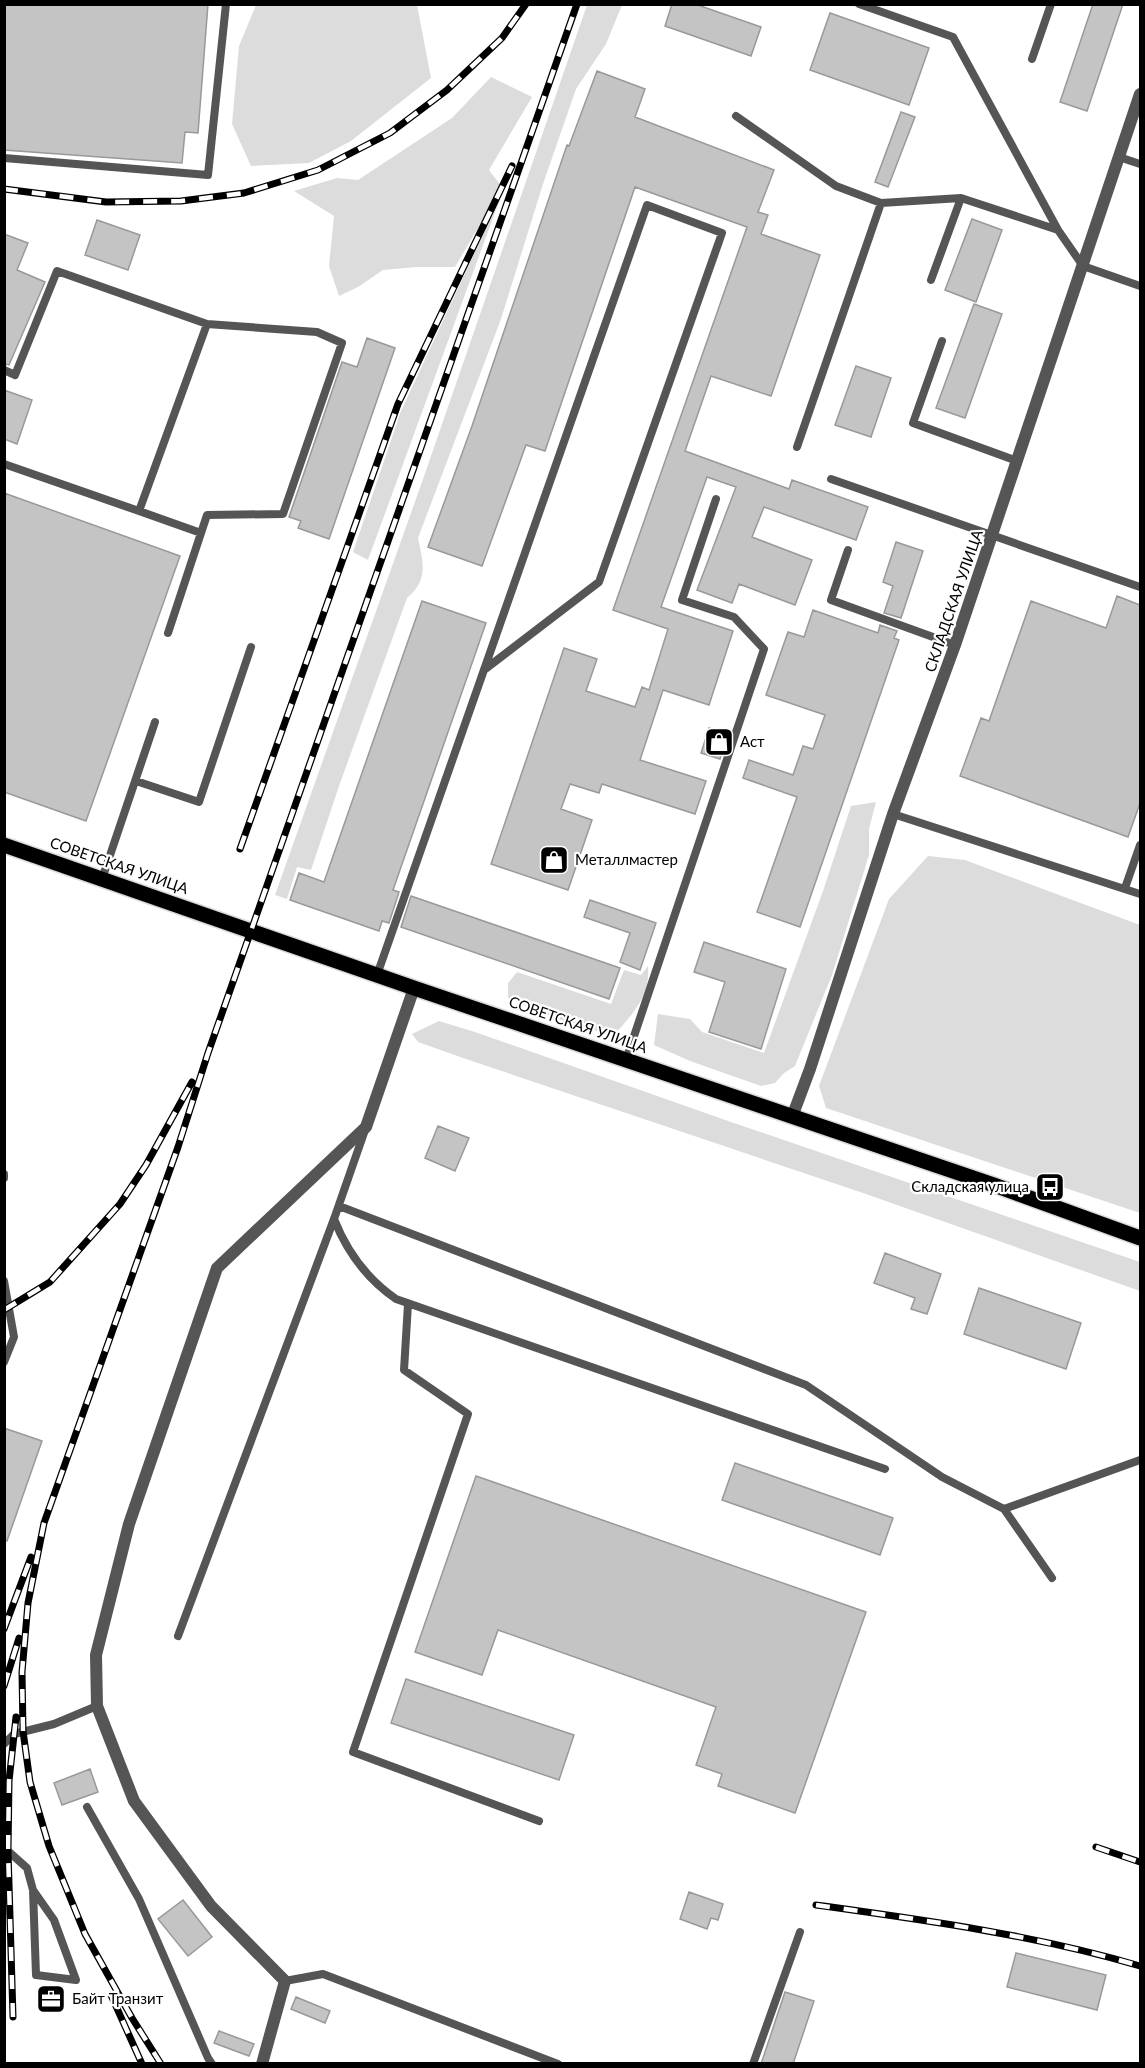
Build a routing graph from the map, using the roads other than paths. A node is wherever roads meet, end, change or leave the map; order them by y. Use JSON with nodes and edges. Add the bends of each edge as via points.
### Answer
{"nodes":[{"id":1,"x":226,"y":4,"type":"edge"},
{"id":2,"x":859,"y":4,"type":"edge"},
{"id":3,"x":1051,"y":4,"type":"edge"},
{"id":4,"x":1032,"y":59,"type":"dead end"},
{"id":5,"x":1140,"y":94,"type":"edge"},
{"id":6,"x":736,"y":116,"type":"dead end"},
{"id":7,"x":1119,"y":157,"type":"junction"},
{"id":8,"x":4,"y":158,"type":"edge"},
{"id":9,"x":1140,"y":164,"type":"edge"},
{"id":10,"x":961,"y":198,"type":"junction"},
{"id":11,"x":881,"y":203,"type":"junction"},
{"id":12,"x":1058,"y":230,"type":"junction"},
{"id":13,"x":1083,"y":266,"type":"junction"},
{"id":14,"x":931,"y":280,"type":"dead end"},
{"id":15,"x":1140,"y":286,"type":"edge"},
{"id":16,"x":207,"y":324,"type":"junction"},
{"id":17,"x":942,"y":341,"type":"dead end"},
{"id":18,"x":4,"y":370,"type":"edge"},
{"id":19,"x":797,"y":447,"type":"dead end"},
{"id":20,"x":1017,"y":461,"type":"junction"},
{"id":21,"x":4,"y":464,"type":"edge"},
{"id":22,"x":831,"y":479,"type":"dead end"},
{"id":23,"x":716,"y":499,"type":"dead end"},
{"id":24,"x":140,"y":511,"type":"junction"},
{"id":25,"x":201,"y":533,"type":"junction"},
{"id":26,"x":993,"y":535,"type":"junction"},
{"id":27,"x":848,"y":550,"type":"dead end"},
{"id":28,"x":1140,"y":587,"type":"edge"},
{"id":29,"x":168,"y":633,"type":"dead end"},
{"id":30,"x":955,"y":645,"type":"junction"},
{"id":31,"x":250,"y":647,"type":"dead end"},
{"id":32,"x":484,"y":670,"type":"junction"},
{"id":33,"x":155,"y":722,"type":"dead end"},
{"id":34,"x":136,"y":781,"type":"junction"},
{"id":35,"x":893,"y":814,"type":"junction"},
{"id":36,"x":4,"y":845,"type":"edge"},
{"id":37,"x":1140,"y":845,"type":"edge"},
{"id":38,"x":102,"y":879,"type":"junction"},
{"id":39,"x":1125,"y":888,"type":"junction"},
{"id":40,"x":1140,"y":894,"type":"edge"},
{"id":41,"x":377,"y":975,"type":"junction"},
{"id":42,"x":414,"y":988,"type":"junction"},
{"id":43,"x":626,"y":1060,"type":"junction"},
{"id":44,"x":792,"y":1117,"type":"junction"},
{"id":45,"x":366,"y":1127,"type":"junction"},
{"id":46,"x":339,"y":1206,"type":"junction"},
{"id":47,"x":334,"y":1219,"type":"junction"},
{"id":48,"x":1140,"y":1238,"type":"edge"},
{"id":49,"x":4,"y":1281,"type":"edge"},
{"id":50,"x":408,"y":1304,"type":"junction"},
{"id":51,"x":4,"y":1362,"type":"edge"},
{"id":52,"x":1140,"y":1460,"type":"edge"},
{"id":53,"x":885,"y":1470,"type":"dead end"},
{"id":54,"x":1004,"y":1509,"type":"junction"},
{"id":55,"x":1052,"y":1578,"type":"dead end"},
{"id":56,"x":178,"y":1636,"type":"dead end"},
{"id":57,"x":97,"y":1706,"type":"junction"},
{"id":58,"x":4,"y":1744,"type":"edge"},
{"id":59,"x":87,"y":1807,"type":"dead end"},
{"id":60,"x":539,"y":1821,"type":"dead end"},
{"id":61,"x":4,"y":1850,"type":"edge"},
{"id":62,"x":33,"y":1890,"type":"junction"},
{"id":63,"x":800,"y":1932,"type":"dead end"},
{"id":64,"x":285,"y":1981,"type":"junction"},
{"id":65,"x":212,"y":2064,"type":"edge"},
{"id":66,"x":262,"y":2064,"type":"edge"},
{"id":67,"x":558,"y":2064,"type":"edge"},
{"id":68,"x":753,"y":2064,"type":"edge"}],
"edges":[{"from":1,"to":8,"type":"lane","via":[[208,175]]},
{"from":2,"to":12,"type":"lane","via":[[953,37]]},
{"from":3,"to":4,"type":"lane"},
{"from":5,"to":7,"type":"street","name":"СКЛАДСКАЯ УЛИЦА"},
{"from":6,"to":11,"type":"lane","via":[[836,186]]},
{"from":7,"to":9,"type":"lane"},
{"from":7,"to":13,"type":"street","name":"СКЛАДСКАЯ УЛИЦА"},
{"from":10,"to":11,"type":"lane"},
{"from":10,"to":12,"type":"lane"},
{"from":10,"to":14,"type":"lane"},
{"from":11,"to":19,"type":"lane"},
{"from":12,"to":13,"type":"lane"},
{"from":13,"to":15,"type":"lane"},
{"from":13,"to":20,"type":"street","name":"СКЛАДСКАЯ УЛИЦА"},
{"from":16,"to":18,"type":"lane","via":[[57,271],[15,375]]},
{"from":16,"to":24,"type":"lane"},
{"from":16,"to":25,"type":"lane","via":[[317,332],[342,343],[283,514],[207,515]]},
{"from":17,"to":20,"type":"lane","via":[[913,423]]},
{"from":20,"to":26,"type":"street","name":"СКЛАДСКАЯ УЛИЦА"},
{"from":21,"to":24,"type":"lane"},
{"from":22,"to":26,"type":"lane"},
{"from":23,"to":43,"type":"lane","via":[[682,600],[734,617],[764,649]]},
{"from":24,"to":25,"type":"lane"},
{"from":25,"to":29,"type":"lane"},
{"from":26,"to":28,"type":"lane"},
{"from":26,"to":30,"type":"street","name":"СКЛАДСКАЯ УЛИЦА"},
{"from":27,"to":30,"type":"lane","via":[[831,600]]},
{"from":30,"to":35,"type":"street","name":"СКЛАДСКАЯ УЛИЦА"},
{"from":31,"to":34,"type":"lane","via":[[199,802]]},
{"from":32,"to":32,"type":"lane","via":[[647,205],[722,232],[599,582]]},
{"from":32,"to":41,"type":"lane"},
{"from":33,"to":34,"type":"lane"},
{"from":34,"to":38,"type":"lane"},
{"from":35,"to":39,"type":"lane"},
{"from":35,"to":44,"type":"street","name":"СКЛАДСКАЯ УЛИЦА"},
{"from":36,"to":38,"type":"main road","name":"СОВЕТСКАЯ УЛИЦА"},
{"from":37,"to":39,"type":"lane"},
{"from":38,"to":41,"type":"main road","name":"СОВЕТСКАЯ УЛИЦА"},
{"from":39,"to":40,"type":"lane"},
{"from":41,"to":42,"type":"main road","name":"СОВЕТСКАЯ УЛИЦА"},
{"from":42,"to":43,"type":"main road","name":"СОВЕТСКАЯ УЛИЦА"},
{"from":42,"to":45,"type":"street"},
{"from":43,"to":44,"type":"main road","name":"СОВЕТСКАЯ УЛИЦА"},
{"from":44,"to":48,"type":"main road","name":"СОВЕТСКАЯ УЛИЦА"},
{"from":45,"to":46,"type":"lane"},
{"from":45,"to":57,"type":"street","via":[[217,1268],[129,1524],[96,1655]]},
{"from":46,"to":47,"type":"lane"},
{"from":46,"to":54,"type":"lane","via":[[806,1385],[942,1477]]},
{"from":47,"to":50,"type":"lane","via":[[356,1262],[378,1286]]},
{"from":47,"to":56,"type":"lane"},
{"from":49,"to":51,"type":"lane","via":[[14,1337]]},
{"from":50,"to":53,"type":"lane"},
{"from":50,"to":60,"type":"lane","via":[[404,1370],[468,1414],[353,1752]]},
{"from":52,"to":54,"type":"lane"},
{"from":54,"to":55,"type":"lane"},
{"from":57,"to":58,"type":"lane","via":[[54,1725],[14,1734]]},
{"from":57,"to":64,"type":"street","via":[[134,1801],[211,1906]]},
{"from":59,"to":65,"type":"lane","via":[[139,1899]]},
{"from":61,"to":62,"type":"lane","via":[[27,1868]]},
{"from":62,"to":62,"type":"lane","via":[[36,1975],[76,1980],[54,1920]]},
{"from":63,"to":68,"type":"lane"},
{"from":64,"to":66,"type":"street"},
{"from":64,"to":67,"type":"lane","via":[[323,1974]]}]}
